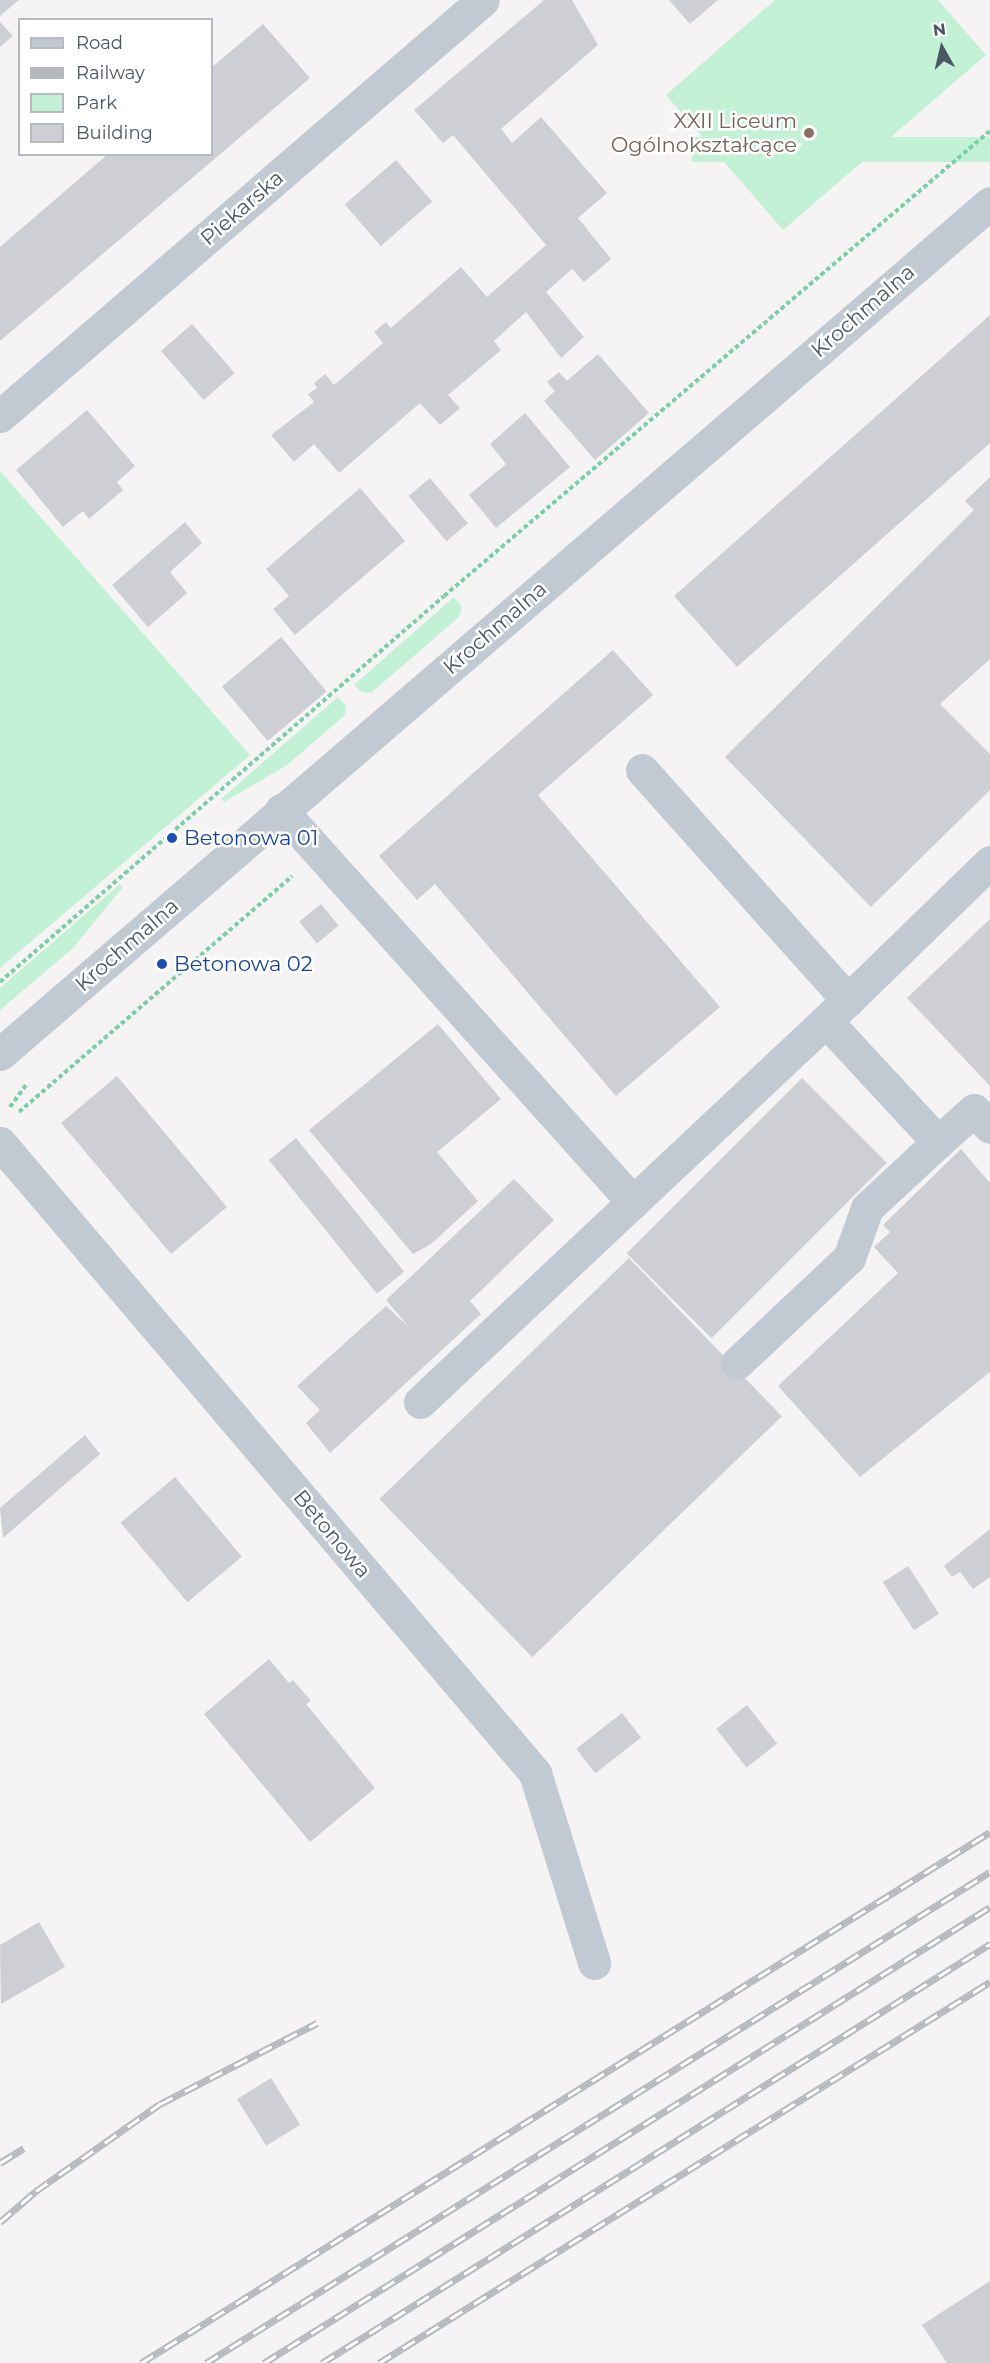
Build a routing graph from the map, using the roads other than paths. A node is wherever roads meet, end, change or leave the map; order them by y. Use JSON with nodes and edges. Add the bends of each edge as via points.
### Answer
{"nodes":[{"id":1,"x":483,"y":0,"type":"edge"},
{"id":2,"x":990,"y":203,"type":"edge"},
{"id":3,"x":0,"y":416,"type":"edge"},
{"id":4,"x":642,"y":770,"type":"dead end"},
{"id":5,"x":281,"y":810,"type":"junction"},
{"id":6,"x":990,"y":862,"type":"edge"},
{"id":7,"x":837,"y":1011,"type":"junction"},
{"id":8,"x":0,"y":1054,"type":"edge"},
{"id":9,"x":990,"y":1127,"type":"edge"},
{"id":10,"x":8,"y":1129,"type":"edge"},
{"id":11,"x":938,"y":1142,"type":"junction"},
{"id":12,"x":633,"y":1202,"type":"junction"},
{"id":13,"x":737,"y":1363,"type":"dead end"},
{"id":14,"x":420,"y":1402,"type":"dead end"},
{"id":15,"x":594,"y":1963,"type":"dead end"}],
"edges":[{"from":1,"to":3,"type":"street","name":"Piekarska"},
{"from":2,"to":5,"type":"street","name":"Krochmalna"},
{"from":4,"to":7,"type":"street"},
{"from":5,"to":8,"type":"street","name":"Krochmalna"},
{"from":5,"to":12,"type":"street"},
{"from":6,"to":7,"type":"street"},
{"from":7,"to":11,"type":"street"},
{"from":7,"to":12,"type":"street"},
{"from":9,"to":11,"type":"street","via":[[974,1110]]},
{"from":10,"to":15,"type":"street","name":"Betonowa","via":[[535,1773]]},
{"from":11,"to":13,"type":"street","via":[[867,1208],[849,1258]]},
{"from":12,"to":14,"type":"street"}]}
